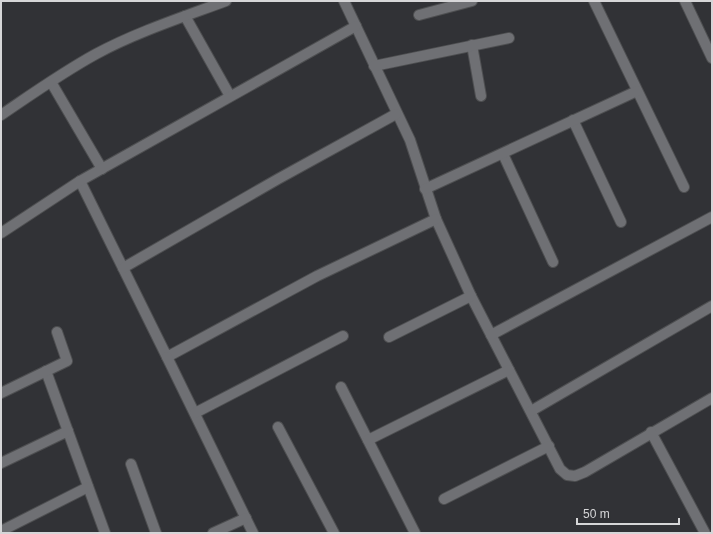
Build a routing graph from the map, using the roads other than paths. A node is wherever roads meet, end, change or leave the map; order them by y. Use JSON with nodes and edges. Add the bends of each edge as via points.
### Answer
{"nodes":[{"id":1,"x":226,"y":1,"type":"edge"},
{"id":2,"x":344,"y":1,"type":"edge"},
{"id":3,"x":472,"y":1,"type":"edge"},
{"id":4,"x":594,"y":1,"type":"edge"},
{"id":5,"x":685,"y":1,"type":"edge"},
{"id":6,"x":419,"y":15,"type":"dead end"},
{"id":7,"x":185,"y":16,"type":"junction"},
{"id":8,"x":356,"y":26,"type":"junction"},
{"id":9,"x":509,"y":38,"type":"dead end"},
{"id":10,"x":472,"y":46,"type":"junction"},
{"id":11,"x":712,"y":58,"type":"edge"},
{"id":12,"x":374,"y":66,"type":"junction"},
{"id":13,"x":51,"y":82,"type":"junction"},
{"id":14,"x":636,"y":91,"type":"junction"},
{"id":15,"x":230,"y":96,"type":"junction"},
{"id":16,"x":480,"y":96,"type":"dead end"},
{"id":17,"x":396,"y":114,"type":"junction"},
{"id":18,"x":1,"y":115,"type":"edge"},
{"id":19,"x":573,"y":120,"type":"junction"},
{"id":20,"x":503,"y":154,"type":"junction"},
{"id":21,"x":102,"y":169,"type":"junction"},
{"id":22,"x":80,"y":181,"type":"junction"},
{"id":23,"x":684,"y":187,"type":"dead end"},
{"id":24,"x":426,"y":189,"type":"junction"},
{"id":25,"x":712,"y":217,"type":"edge"},
{"id":26,"x":436,"y":219,"type":"junction"},
{"id":27,"x":621,"y":222,"type":"dead end"},
{"id":28,"x":1,"y":234,"type":"edge"},
{"id":29,"x":553,"y":262,"type":"dead end"},
{"id":30,"x":123,"y":268,"type":"junction"},
{"id":31,"x":471,"y":296,"type":"junction"},
{"id":32,"x":712,"y":306,"type":"edge"},
{"id":33,"x":58,"y":332,"type":"dead end"},
{"id":34,"x":491,"y":335,"type":"junction"},
{"id":35,"x":343,"y":336,"type":"dead end"},
{"id":36,"x":389,"y":337,"type":"dead end"},
{"id":37,"x":168,"y":358,"type":"junction"},
{"id":38,"x":509,"y":370,"type":"junction"},
{"id":39,"x":46,"y":371,"type":"junction"},
{"id":40,"x":341,"y":387,"type":"dead end"},
{"id":41,"x":1,"y":393,"type":"edge"},
{"id":42,"x":712,"y":398,"type":"edge"},
{"id":43,"x":531,"y":411,"type":"junction"},
{"id":44,"x":195,"y":413,"type":"junction"},
{"id":45,"x":278,"y":427,"type":"dead end"},
{"id":46,"x":68,"y":431,"type":"junction"},
{"id":47,"x":651,"y":432,"type":"junction"},
{"id":48,"x":368,"y":440,"type":"junction"},
{"id":49,"x":549,"y":446,"type":"junction"},
{"id":50,"x":1,"y":463,"type":"edge"},
{"id":51,"x":131,"y":464,"type":"dead end"},
{"id":52,"x":88,"y":486,"type":"junction"},
{"id":53,"x":444,"y":499,"type":"dead end"},
{"id":54,"x":246,"y":518,"type":"junction"},
{"id":55,"x":1,"y":531,"type":"edge"},
{"id":56,"x":104,"y":533,"type":"edge"},
{"id":57,"x":156,"y":533,"type":"edge"},
{"id":58,"x":213,"y":533,"type":"edge"},
{"id":59,"x":253,"y":533,"type":"edge"},
{"id":60,"x":334,"y":533,"type":"edge"},
{"id":61,"x":415,"y":533,"type":"edge"},
{"id":62,"x":706,"y":533,"type":"edge"}],
"edges":[{"from":1,"to":7,"type":"street"},
{"from":2,"to":8,"type":"street"},
{"from":3,"to":6,"type":"street"},
{"from":4,"to":14,"type":"street"},
{"from":5,"to":11,"type":"street"},
{"from":7,"to":13,"type":"street","via":[[97,54]]},
{"from":7,"to":15,"type":"street"},
{"from":8,"to":12,"type":"street"},
{"from":8,"to":15,"type":"street"},
{"from":9,"to":10,"type":"street"},
{"from":10,"to":12,"type":"street"},
{"from":10,"to":16,"type":"street"},
{"from":12,"to":17,"type":"street"},
{"from":13,"to":18,"type":"street"},
{"from":13,"to":21,"type":"street"},
{"from":14,"to":19,"type":"street"},
{"from":14,"to":23,"type":"street"},
{"from":15,"to":21,"type":"street"},
{"from":17,"to":24,"type":"street","via":[[416,155]]},
{"from":17,"to":30,"type":"street","via":[[278,178]]},
{"from":19,"to":20,"type":"street"},
{"from":19,"to":27,"type":"street"},
{"from":20,"to":24,"type":"street"},
{"from":20,"to":29,"type":"street"},
{"from":21,"to":22,"type":"street"},
{"from":22,"to":28,"type":"street"},
{"from":22,"to":30,"type":"street"},
{"from":24,"to":26,"type":"street"},
{"from":25,"to":34,"type":"street"},
{"from":26,"to":31,"type":"street"},
{"from":26,"to":37,"type":"street","via":[[317,276]]},
{"from":30,"to":37,"type":"street"},
{"from":31,"to":34,"type":"street"},
{"from":31,"to":36,"type":"street"},
{"from":32,"to":43,"type":"street"},
{"from":33,"to":39,"type":"street","via":[[66,360]]},
{"from":34,"to":38,"type":"street"},
{"from":35,"to":44,"type":"street"},
{"from":37,"to":44,"type":"street"},
{"from":38,"to":43,"type":"street"},
{"from":38,"to":48,"type":"street"},
{"from":39,"to":41,"type":"street"},
{"from":39,"to":46,"type":"street"},
{"from":40,"to":48,"type":"street"},
{"from":42,"to":47,"type":"street"},
{"from":43,"to":49,"type":"street"},
{"from":44,"to":54,"type":"street"},
{"from":45,"to":60,"type":"street"},
{"from":46,"to":50,"type":"street"},
{"from":46,"to":52,"type":"street"},
{"from":47,"to":49,"type":"street","via":[[575,476],[567,475],[560,469]]},
{"from":47,"to":62,"type":"street"},
{"from":48,"to":61,"type":"street"},
{"from":49,"to":53,"type":"street"},
{"from":51,"to":57,"type":"street"},
{"from":52,"to":55,"type":"street"},
{"from":52,"to":56,"type":"street"},
{"from":54,"to":58,"type":"street"},
{"from":54,"to":59,"type":"street"}]}
